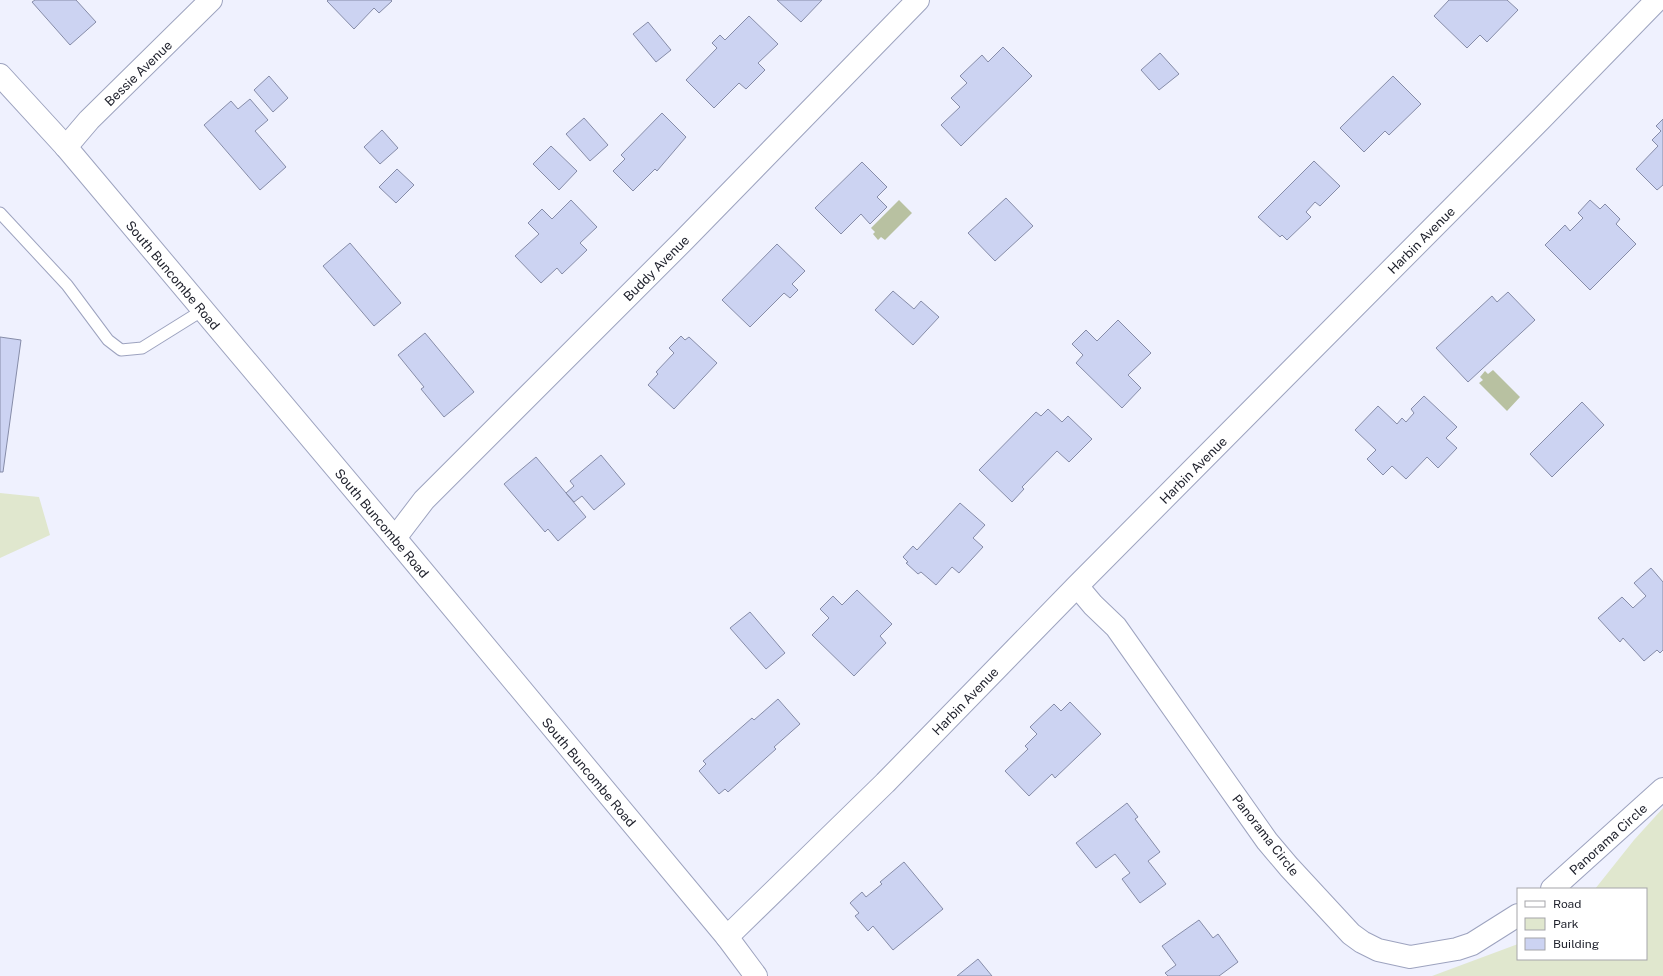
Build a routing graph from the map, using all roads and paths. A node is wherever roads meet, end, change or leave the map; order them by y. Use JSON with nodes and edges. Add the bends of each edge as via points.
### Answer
{"nodes":[{"id":1,"x":211,"y":0,"type":"edge"},
{"id":2,"x":918,"y":0,"type":"edge"},
{"id":3,"x":1656,"y":0,"type":"edge"},
{"id":4,"x":0,"y":75,"type":"edge"},
{"id":5,"x":66,"y":147,"type":"junction"},
{"id":6,"x":0,"y":213,"type":"edge"},
{"id":7,"x":203,"y":310,"type":"junction"},
{"id":8,"x":395,"y":538,"type":"junction"},
{"id":9,"x":1077,"y":586,"type":"junction"},
{"id":10,"x":1663,"y":789,"type":"edge"},
{"id":11,"x":1553,"y":888,"type":"edge"},
{"id":12,"x":1517,"y":916,"type":"edge"},
{"id":13,"x":727,"y":938,"type":"junction"},
{"id":14,"x":756,"y":976,"type":"edge"}],
"edges":[{"from":1,"to":5,"type":"street","name":"Bessie Avenue","via":[[89,120]]},
{"from":2,"to":8,"type":"street","name":"Buddy Avenue","via":[[684,240],[424,500]]},
{"from":3,"to":9,"type":"street","name":"Harbin Avenue"},
{"from":4,"to":5,"type":"street","name":"South Buncombe Road"},
{"from":5,"to":7,"type":"street","name":"South Buncombe Road"},
{"from":6,"to":7,"type":"lane","via":[[67,285],[108,340],[121,350],[142,348]]},
{"from":7,"to":8,"type":"street","name":"South Buncombe Road"},
{"from":8,"to":13,"type":"street","name":"South Buncombe Road"},
{"from":9,"to":12,"type":"street","name":"Panorama Circle","via":[[1116,627],[1266,841],[1351,934],[1378,950],[1410,957],[1472,944]]},
{"from":9,"to":13,"type":"street","name":"Harbin Avenue","via":[[885,783]]},
{"from":10,"to":11,"type":"street","name":"Panorama Circle"},
{"from":13,"to":14,"type":"street","name":"South Buncombe Road"}]}
